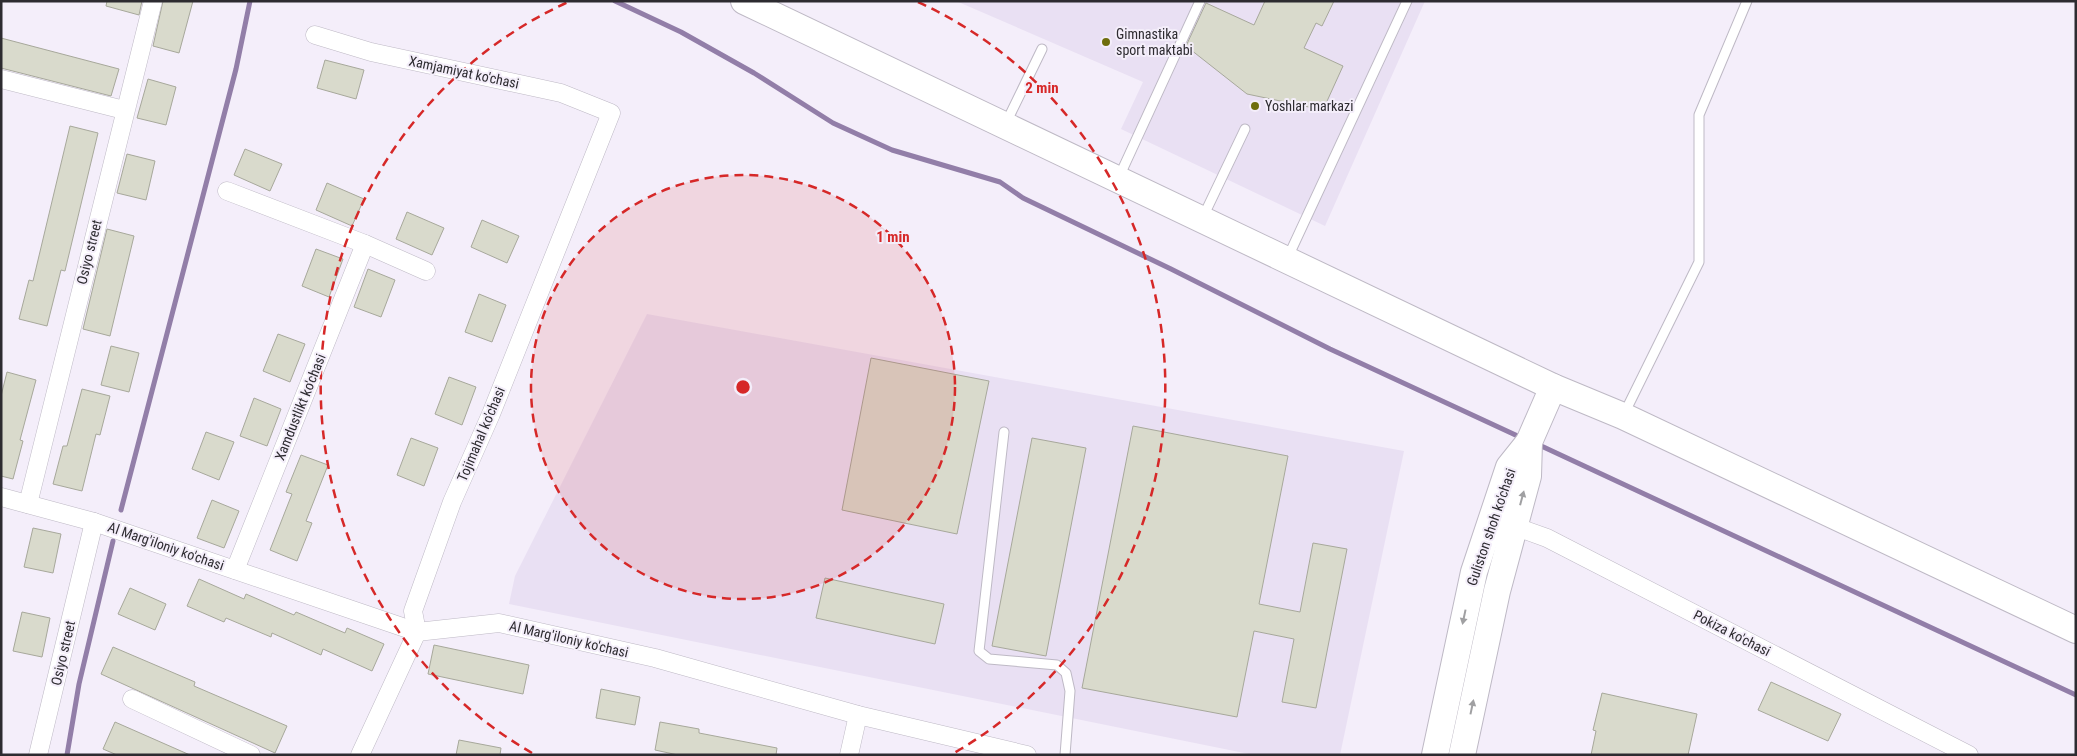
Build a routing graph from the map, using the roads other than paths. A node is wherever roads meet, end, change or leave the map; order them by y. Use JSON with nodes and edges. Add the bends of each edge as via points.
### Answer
{"nodes":[{"id":1,"x":153,"y":1,"type":"edge"},
{"id":2,"x":744,"y":1,"type":"edge"},
{"id":3,"x":1200,"y":1,"type":"edge"},
{"id":4,"x":1407,"y":1,"type":"edge"},
{"id":5,"x":1747,"y":1,"type":"edge"},
{"id":6,"x":315,"y":35,"type":"dead end"},
{"id":7,"x":1042,"y":49,"type":"dead end"},
{"id":8,"x":1,"y":79,"type":"edge"},
{"id":9,"x":124,"y":110,"type":"junction"},
{"id":10,"x":611,"y":113,"type":"joint"},
{"id":11,"x":1005,"y":126,"type":"junction"},
{"id":12,"x":1245,"y":129,"type":"dead end"},
{"id":13,"x":1118,"y":179,"type":"junction"},
{"id":14,"x":227,"y":191,"type":"dead end"},
{"id":15,"x":1202,"y":219,"type":"junction"},
{"id":16,"x":365,"y":244,"type":"junction"},
{"id":17,"x":1286,"y":260,"type":"junction"},
{"id":18,"x":426,"y":272,"type":"dead end"},
{"id":19,"x":1550,"y":394,"type":"junction"},
{"id":20,"x":1623,"y":416,"type":"junction"},
{"id":21,"x":1004,"y":432,"type":"dead end"},
{"id":22,"x":1,"y":497,"type":"edge"},
{"id":23,"x":28,"y":504,"type":"junction"},
{"id":24,"x":94,"y":522,"type":"junction"},
{"id":25,"x":1503,"y":522,"type":"junction"},
{"id":26,"x":235,"y":570,"type":"junction"},
{"id":27,"x":2076,"y":630,"type":"edge"},
{"id":28,"x":418,"y":632,"type":"junction"},
{"id":29,"x":132,"y":698,"type":"dead end"},
{"id":30,"x":858,"y":715,"type":"junction"},
{"id":31,"x":38,"y":755,"type":"edge"},
{"id":32,"x":251,"y":755,"type":"edge"},
{"id":33,"x":360,"y":755,"type":"edge"},
{"id":34,"x":849,"y":755,"type":"edge"},
{"id":35,"x":1027,"y":755,"type":"edge"},
{"id":36,"x":1065,"y":755,"type":"edge"},
{"id":37,"x":1435,"y":755,"type":"edge"},
{"id":38,"x":1462,"y":755,"type":"edge"},
{"id":39,"x":1969,"y":755,"type":"edge"}],
"edges":[{"from":1,"to":9,"type":"street","name":"Osiyo street"},
{"from":2,"to":11,"type":"main road"},
{"from":3,"to":13,"type":"lane"},
{"from":4,"to":17,"type":"lane"},
{"from":5,"to":20,"type":"lane","via":[[1699,115],[1699,262]]},
{"from":6,"to":10,"type":"street","name":"Xamjamiyat ko'chasi","via":[[371,52],[561,92]]},
{"from":7,"to":11,"type":"lane"},
{"from":8,"to":9,"type":"street"},
{"from":9,"to":23,"type":"street","name":"Osiyo street"},
{"from":10,"to":28,"type":"street","name":"Tojimahal ko'chasi","via":[[491,414],[452,502],[413,611]]},
{"from":11,"to":13,"type":"main road"},
{"from":12,"to":15,"type":"lane"},
{"from":13,"to":15,"type":"main road"},
{"from":14,"to":16,"type":"street"},
{"from":15,"to":17,"type":"main road"},
{"from":16,"to":18,"type":"street"},
{"from":16,"to":26,"type":"street","name":"Xamdustlikt ko'chasi"},
{"from":17,"to":19,"type":"main road"},
{"from":19,"to":20,"type":"main road"},
{"from":19,"to":25,"type":"main road","name":"Guliston shoh ko'chasi","via":[[1529,442],[1509,467]]},
{"from":20,"to":27,"type":"main road"},
{"from":21,"to":36,"type":"lane","via":[[979,651],[989,659],[1057,665],[1066,673],[1070,691]]},
{"from":22,"to":23,"type":"street","name":"Al Marg'iloniy ko'chasi"},
{"from":23,"to":24,"type":"street","name":"Al Marg'iloniy ko'chasi"},
{"from":24,"to":26,"type":"street","name":"Al Marg'iloniy ko'chasi"},
{"from":24,"to":31,"type":"street","name":"Osiyo street"},
{"from":25,"to":37,"type":"main road","name":"Guliston shoh ko'chasi","one_way":true,"via":[[1474,572]]},
{"from":38,"to":25,"type":"main road","name":"Guliston shoh ko'chasi","one_way":true,"via":[[1497,592]]},
{"from":25,"to":39,"type":"street","name":"Pokiza ko'chasi","via":[[1547,538]]},
{"from":26,"to":28,"type":"street","name":"Al Marg'iloniy ko'chasi"},
{"from":28,"to":30,"type":"street","name":"Al Marg'iloniy ko'chasi","via":[[500,622],[655,658]]},
{"from":28,"to":33,"type":"street"},
{"from":29,"to":32,"type":"street"},
{"from":30,"to":34,"type":"street"},
{"from":30,"to":35,"type":"street","name":"Al Marg'iloniy ko'chasi"}]}
